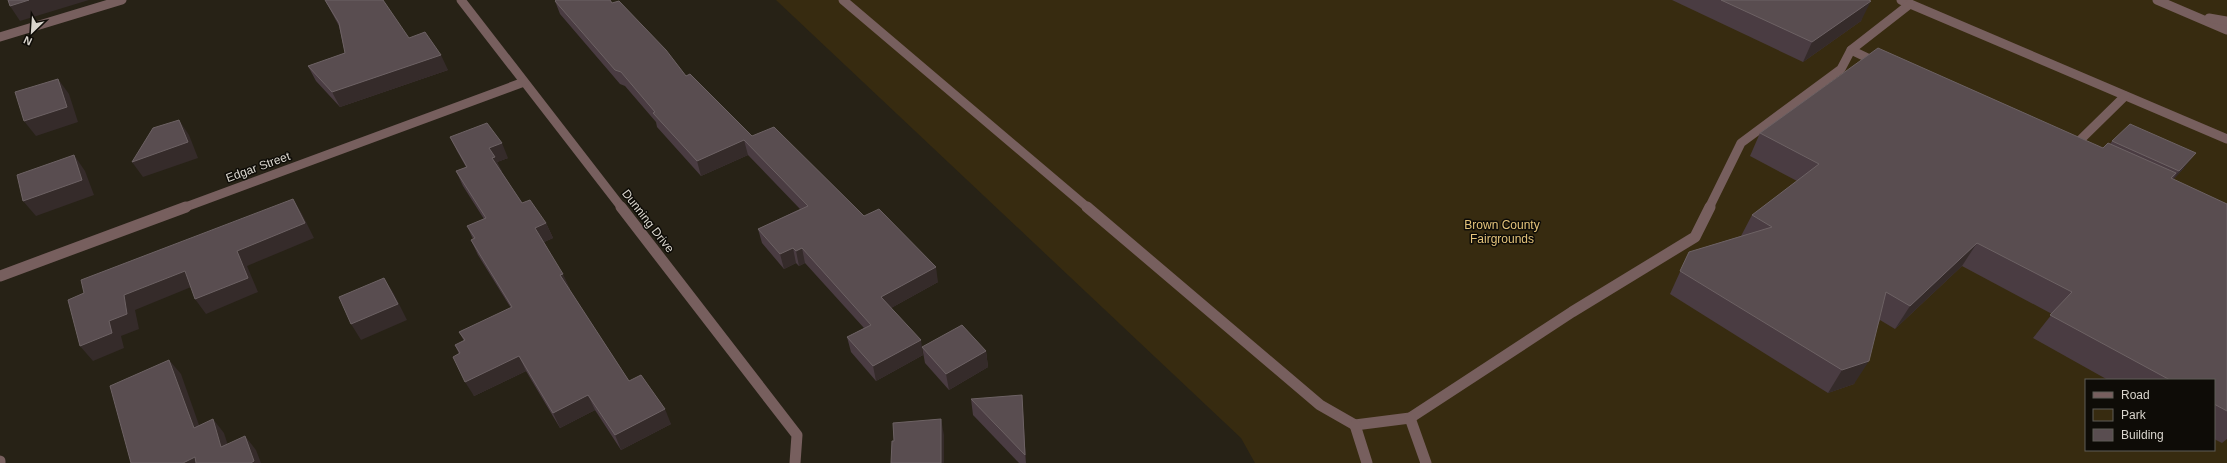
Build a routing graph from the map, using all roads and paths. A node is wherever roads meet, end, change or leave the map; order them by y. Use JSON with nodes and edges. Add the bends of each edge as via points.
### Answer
{"nodes":[{"id":1,"x":122,"y":0,"type":"edge"},
{"id":2,"x":461,"y":0,"type":"edge"},
{"id":3,"x":843,"y":0,"type":"edge"},
{"id":4,"x":1901,"y":0,"type":"edge"},
{"id":5,"x":2157,"y":0,"type":"edge"},
{"id":6,"x":1910,"y":4,"type":"junction"},
{"id":7,"x":2194,"y":16,"type":"junction"},
{"id":8,"x":2227,"y":21,"type":"edge"},
{"id":9,"x":2227,"y":30,"type":"edge"},
{"id":10,"x":0,"y":37,"type":"edge"},
{"id":11,"x":1851,"y":50,"type":"junction"},
{"id":12,"x":1886,"y":66,"type":"edge"},
{"id":13,"x":524,"y":82,"type":"junction"},
{"id":14,"x":2125,"y":96,"type":"junction"},
{"id":15,"x":2227,"y":139,"type":"edge"},
{"id":16,"x":2071,"y":150,"type":"edge"},
{"id":17,"x":0,"y":276,"type":"edge"},
{"id":18,"x":1410,"y":418,"type":"junction"},
{"id":19,"x":1355,"y":425,"type":"junction"},
{"id":20,"x":795,"y":463,"type":"edge"},
{"id":21,"x":1367,"y":463,"type":"edge"},
{"id":22,"x":1426,"y":463,"type":"edge"}],
"edges":[{"from":1,"to":10,"type":"street"},
{"from":2,"to":13,"type":"street","name":"Dunning Drive"},
{"from":3,"to":19,"type":"street","via":[[1320,405]]},
{"from":4,"to":6,"type":"street"},
{"from":5,"to":7,"type":"street"},
{"from":6,"to":11,"type":"street"},
{"from":6,"to":14,"type":"street"},
{"from":7,"to":8,"type":"street"},
{"from":7,"to":9,"type":"street"},
{"from":11,"to":12,"type":"street"},
{"from":11,"to":18,"type":"street","via":[[1841,69],[1741,143],[1695,237],[1572,312]]},
{"from":13,"to":17,"type":"street","name":"Edgar Street"},
{"from":13,"to":20,"type":"street","name":"Dunning Drive","via":[[797,434]]},
{"from":14,"to":15,"type":"street"},
{"from":14,"to":16,"type":"street"},
{"from":18,"to":19,"type":"street"},
{"from":18,"to":22,"type":"street"},
{"from":19,"to":21,"type":"street"}]}
